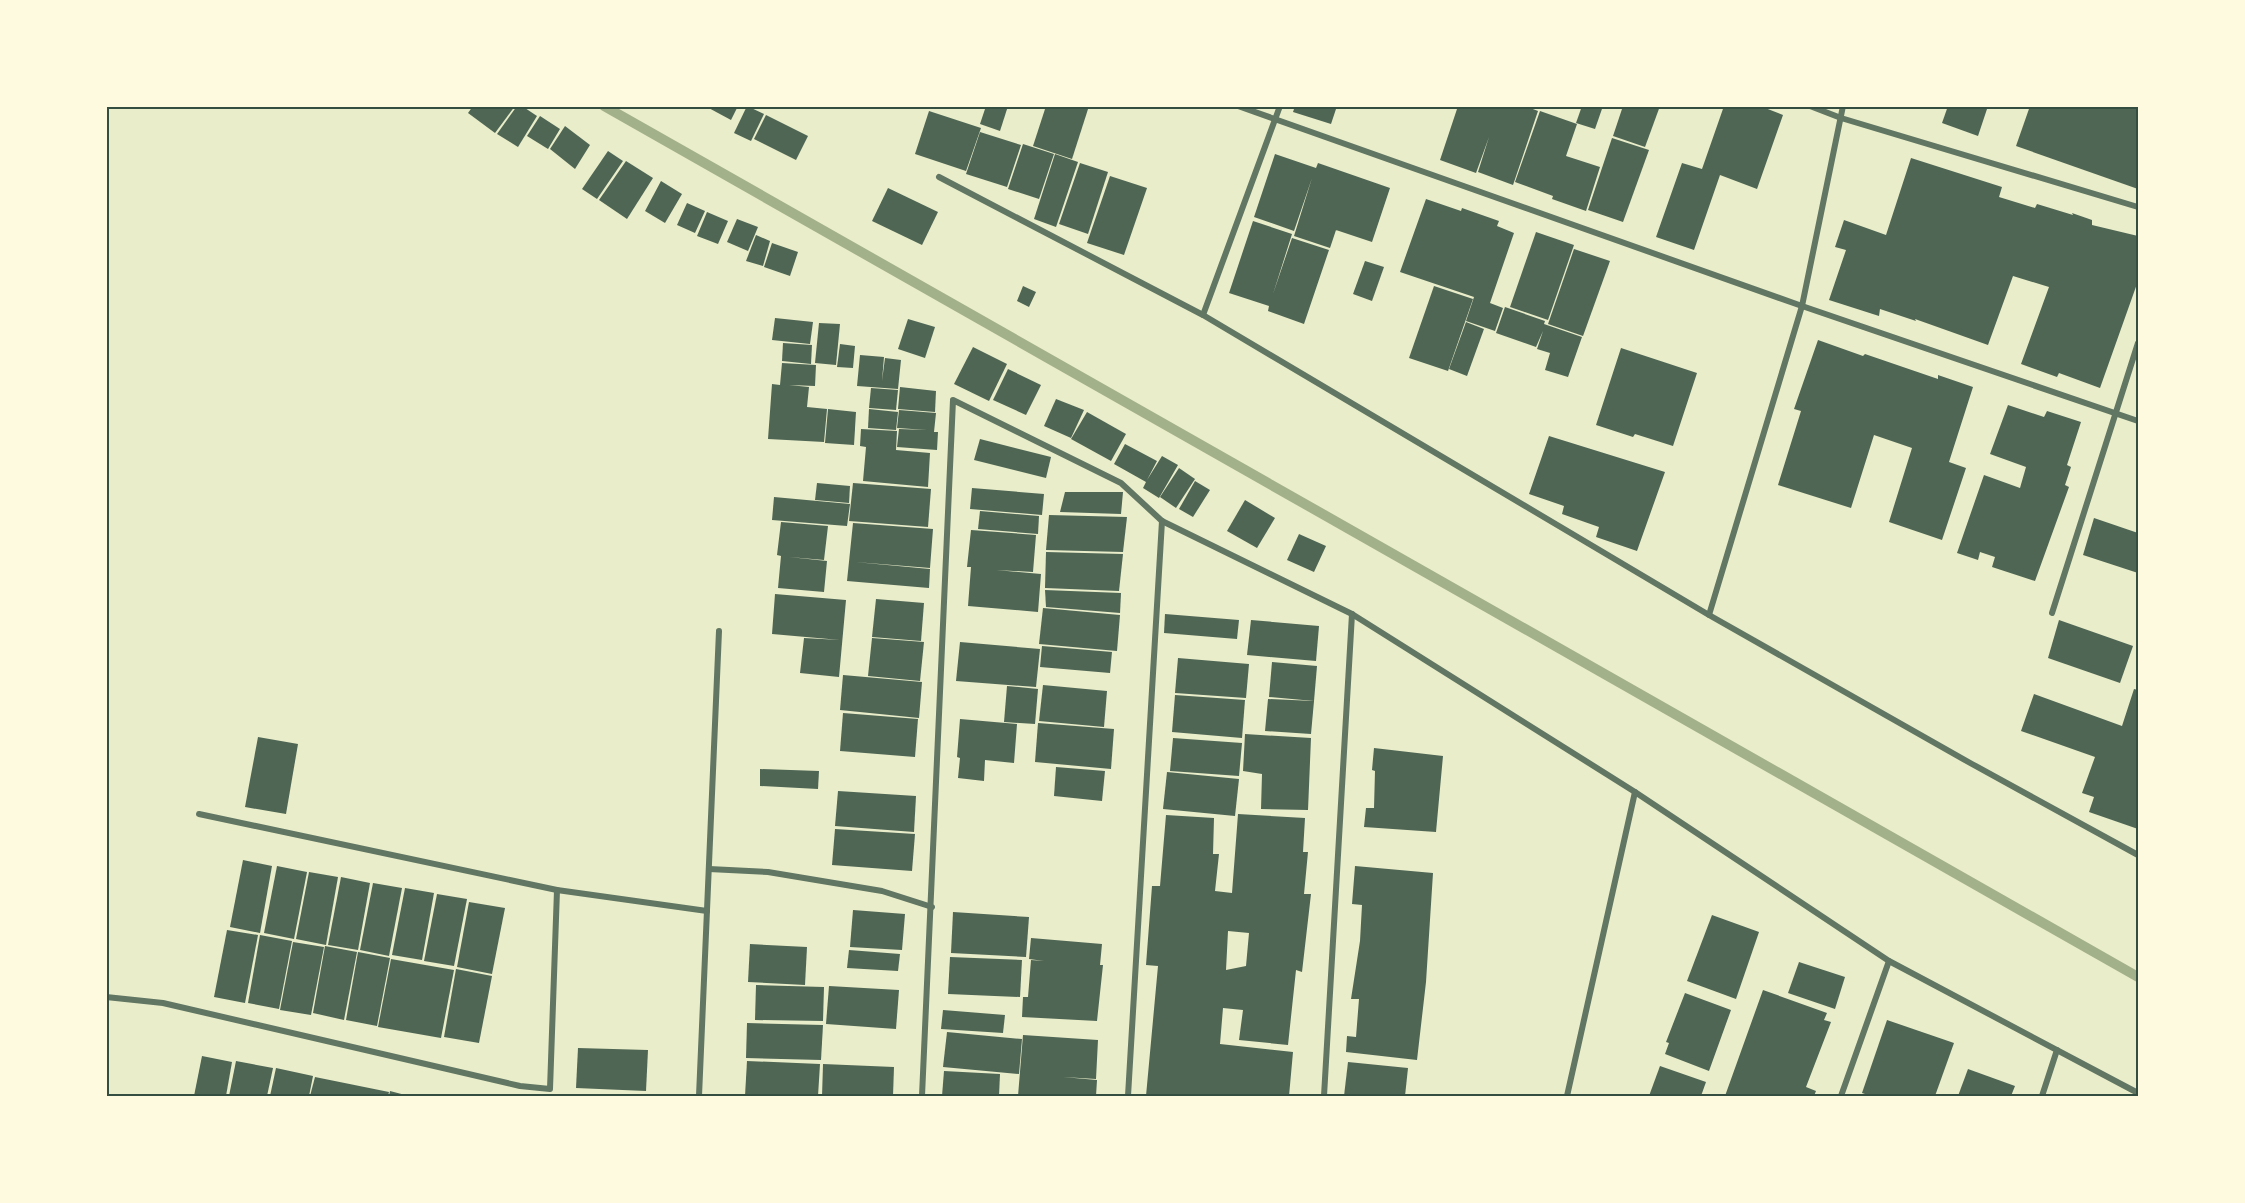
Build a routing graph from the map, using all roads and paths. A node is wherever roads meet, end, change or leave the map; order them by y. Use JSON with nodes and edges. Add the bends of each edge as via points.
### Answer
{"nodes":[{"id":1,"x":1238,"y":106,"type":"edge"},
{"id":2,"x":1280,"y":106,"type":"edge"},
{"id":3,"x":1810,"y":106,"type":"edge"},
{"id":4,"x":1843,"y":106,"type":"edge"},
{"id":5,"x":1275,"y":118,"type":"junction"},
{"id":6,"x":1841,"y":118,"type":"junction"},
{"id":7,"x":939,"y":177,"type":"dead end"},
{"id":8,"x":2139,"y":207,"type":"edge"},
{"id":9,"x":1802,"y":306,"type":"junction"},
{"id":10,"x":1203,"y":315,"type":"junction"},
{"id":11,"x":2139,"y":343,"type":"edge"},
{"id":12,"x":2116,"y":412,"type":"junction"},
{"id":13,"x":2139,"y":421,"type":"edge"},
{"id":14,"x":1162,"y":521,"type":"junction"},
{"id":15,"x":2052,"y":613,"type":"dead end"},
{"id":16,"x":1352,"y":614,"type":"junction"},
{"id":17,"x":1709,"y":615,"type":"junction"},
{"id":18,"x":719,"y":631,"type":"dead end"},
{"id":19,"x":1635,"y":792,"type":"junction"},
{"id":20,"x":199,"y":814,"type":"dead end"},
{"id":21,"x":2139,"y":855,"type":"edge"},
{"id":22,"x":709,"y":869,"type":"junction"},
{"id":23,"x":557,"y":890,"type":"junction"},
{"id":24,"x":932,"y":907,"type":"junction"},
{"id":25,"x":707,"y":911,"type":"junction"},
{"id":26,"x":1888,"y":961,"type":"junction"},
{"id":27,"x":106,"y":997,"type":"edge"},
{"id":28,"x":2057,"y":1050,"type":"junction"},
{"id":29,"x":2139,"y":1093,"type":"edge"},
{"id":30,"x":699,"y":1096,"type":"edge"},
{"id":31,"x":922,"y":1096,"type":"edge"},
{"id":32,"x":1128,"y":1096,"type":"edge"},
{"id":33,"x":1324,"y":1096,"type":"edge"},
{"id":34,"x":1567,"y":1096,"type":"edge"},
{"id":35,"x":1841,"y":1096,"type":"edge"},
{"id":36,"x":2042,"y":1096,"type":"edge"}],
"edges":[{"from":1,"to":5,"type":"street"},
{"from":2,"to":5,"type":"street"},
{"from":3,"to":6,"type":"street"},
{"from":4,"to":6,"type":"street"},
{"from":5,"to":9,"type":"street"},
{"from":5,"to":10,"type":"street"},
{"from":6,"to":8,"type":"street"},
{"from":6,"to":9,"type":"street"},
{"from":7,"to":10,"type":"street"},
{"from":9,"to":12,"type":"street"},
{"from":9,"to":17,"type":"street"},
{"from":10,"to":17,"type":"street"},
{"from":11,"to":12,"type":"street"},
{"from":12,"to":13,"type":"street"},
{"from":12,"to":15,"type":"street"},
{"from":14,"to":16,"type":"street"},
{"from":14,"to":24,"type":"street","via":[[1120,483],[953,400]]},
{"from":14,"to":32,"type":"street"},
{"from":16,"to":19,"type":"street"},
{"from":16,"to":33,"type":"street"},
{"from":17,"to":21,"type":"street"},
{"from":18,"to":22,"type":"street"},
{"from":19,"to":26,"type":"street"},
{"from":19,"to":34,"type":"street"},
{"from":20,"to":23,"type":"street"},
{"from":22,"to":24,"type":"street","via":[[768,872],[859,887]]},
{"from":22,"to":25,"type":"street"},
{"from":23,"to":25,"type":"street"},
{"from":23,"to":27,"type":"street","via":[[550,1089],[520,1086],[163,1003]]},
{"from":24,"to":31,"type":"street"},
{"from":25,"to":30,"type":"street"},
{"from":26,"to":28,"type":"street"},
{"from":26,"to":35,"type":"street"},
{"from":28,"to":29,"type":"street"},
{"from":28,"to":36,"type":"street"}]}
